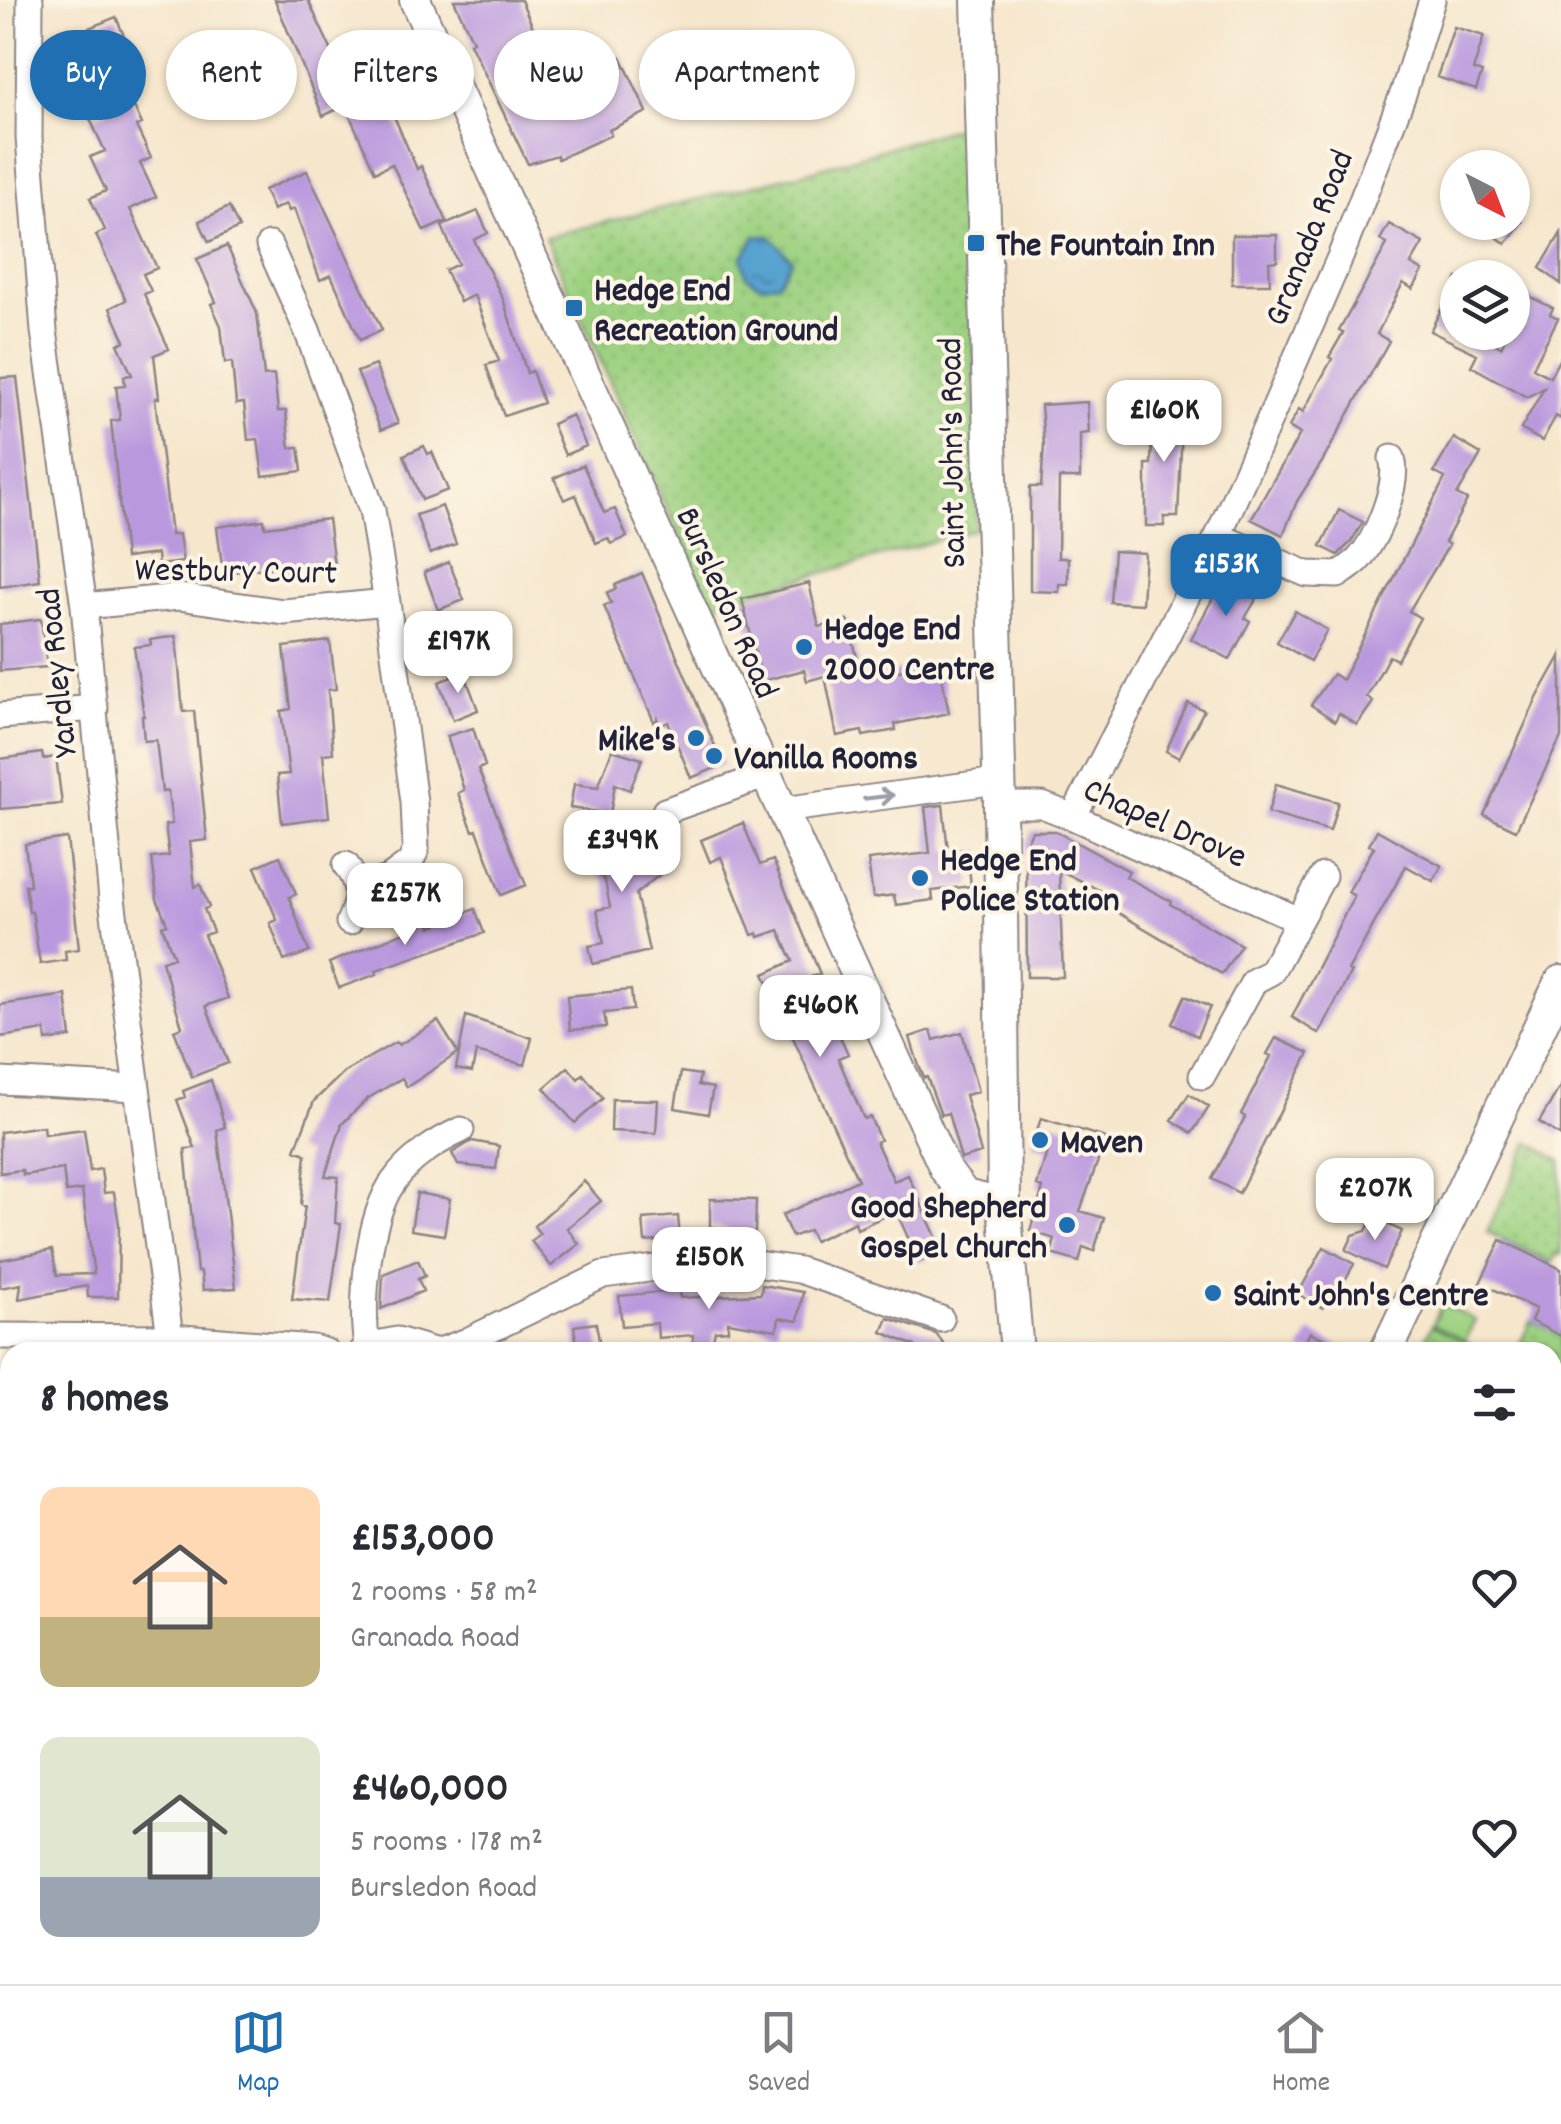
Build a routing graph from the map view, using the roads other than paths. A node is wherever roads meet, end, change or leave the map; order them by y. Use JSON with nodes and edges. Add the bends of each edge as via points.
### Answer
{"nodes":[{"id":1,"x":30,"y":0,"type":"edge"},
{"id":2,"x":415,"y":0,"type":"edge"},
{"id":3,"x":978,"y":0,"type":"edge"},
{"id":4,"x":1432,"y":0,"type":"edge"},
{"id":5,"x":270,"y":245,"type":"dead end"},
{"id":6,"x":1397,"y":464,"type":"dead end"},
{"id":7,"x":1218,"y":536,"type":"junction"},
{"id":8,"x":387,"y":602,"type":"junction"},
{"id":9,"x":84,"y":606,"type":"junction"},
{"id":10,"x":95,"y":708,"type":"junction"},
{"id":11,"x":0,"y":716,"type":"edge"},
{"id":12,"x":767,"y":776,"type":"junction"},
{"id":13,"x":999,"y":793,"type":"junction"},
{"id":14,"x":782,"y":810,"type":"junction"},
{"id":15,"x":665,"y":811,"type":"dead end"},
{"id":16,"x":1073,"y":816,"type":"junction"},
{"id":17,"x":1323,"y":876,"type":"dead end"},
{"id":18,"x":1299,"y":920,"type":"junction"},
{"id":19,"x":349,"y":922,"type":"dead end"},
{"id":20,"x":1561,"y":982,"type":"edge"},
{"id":21,"x":1202,"y":1076,"type":"dead end"},
{"id":22,"x":0,"y":1081,"type":"edge"},
{"id":23,"x":137,"y":1088,"type":"junction"},
{"id":24,"x":449,"y":1130,"type":"dead end"},
{"id":25,"x":1004,"y":1204,"type":"junction"},
{"id":26,"x":941,"y":1319,"type":"dead end"},
{"id":27,"x":0,"y":1336,"type":"edge"},
{"id":28,"x":170,"y":1337,"type":"junction"},
{"id":29,"x":235,"y":1342,"type":"edge"},
{"id":30,"x":364,"y":1342,"type":"edge"},
{"id":31,"x":465,"y":1342,"type":"edge"},
{"id":32,"x":1016,"y":1342,"type":"edge"},
{"id":33,"x":1391,"y":1342,"type":"edge"}],
"edges":[{"from":1,"to":9,"type":"street","name":"Yardley Road","via":[[30,138],[44,331]]},
{"from":2,"to":12,"type":"street","name":"Bursledon Road"},
{"from":3,"to":13,"type":"main road","name":"Saint John's Road"},
{"from":4,"to":7,"type":"street","name":"Granada Road","via":[[1341,255]]},
{"from":5,"to":8,"type":"street","name":"Westbury Court","via":[[319,329],[372,510]]},
{"from":6,"to":7,"type":"street","via":[[1388,506],[1359,559],[1338,576],[1307,574]]},
{"from":7,"to":16,"type":"street","name":"Granada Road"},
{"from":8,"to":9,"type":"street","name":"Westbury Court","via":[[284,612],[178,598]]},
{"from":8,"to":19,"type":"street","name":"Westbury Court","via":[[418,868],[388,879],[352,876],[358,902]]},
{"from":9,"to":10,"type":"street","name":"Yardley Road"},
{"from":10,"to":11,"type":"street"},
{"from":10,"to":23,"type":"street","name":"Yardley Road"},
{"from":12,"to":14,"type":"street","name":"Bursledon Road"},
{"from":12,"to":15,"type":"street"},
{"from":14,"to":13,"type":"street","name":"Chapel Drove","one_way":true},
{"from":13,"to":16,"type":"street","name":"Chapel Drove"},
{"from":13,"to":25,"type":"main road","name":"Saint John's Road"},
{"from":14,"to":25,"type":"street","name":"Bursledon Road","via":[[945,1169],[965,1195]]},
{"from":16,"to":18,"type":"street","name":"Chapel Drove"},
{"from":17,"to":18,"type":"street"},
{"from":18,"to":21,"type":"street","via":[[1271,972],[1254,981],[1224,1056]]},
{"from":20,"to":33,"type":"main road"},
{"from":22,"to":23,"type":"street"},
{"from":23,"to":28,"type":"street","name":"Yardley Road"},
{"from":24,"to":30,"type":"street","via":[[392,1182],[364,1287]]},
{"from":25,"to":32,"type":"main road","name":"Saint John's Road"},
{"from":26,"to":31,"type":"street","via":[[799,1270],[694,1263],[603,1275]]},
{"from":27,"to":28,"type":"street"},
{"from":28,"to":29,"type":"street"}]}
